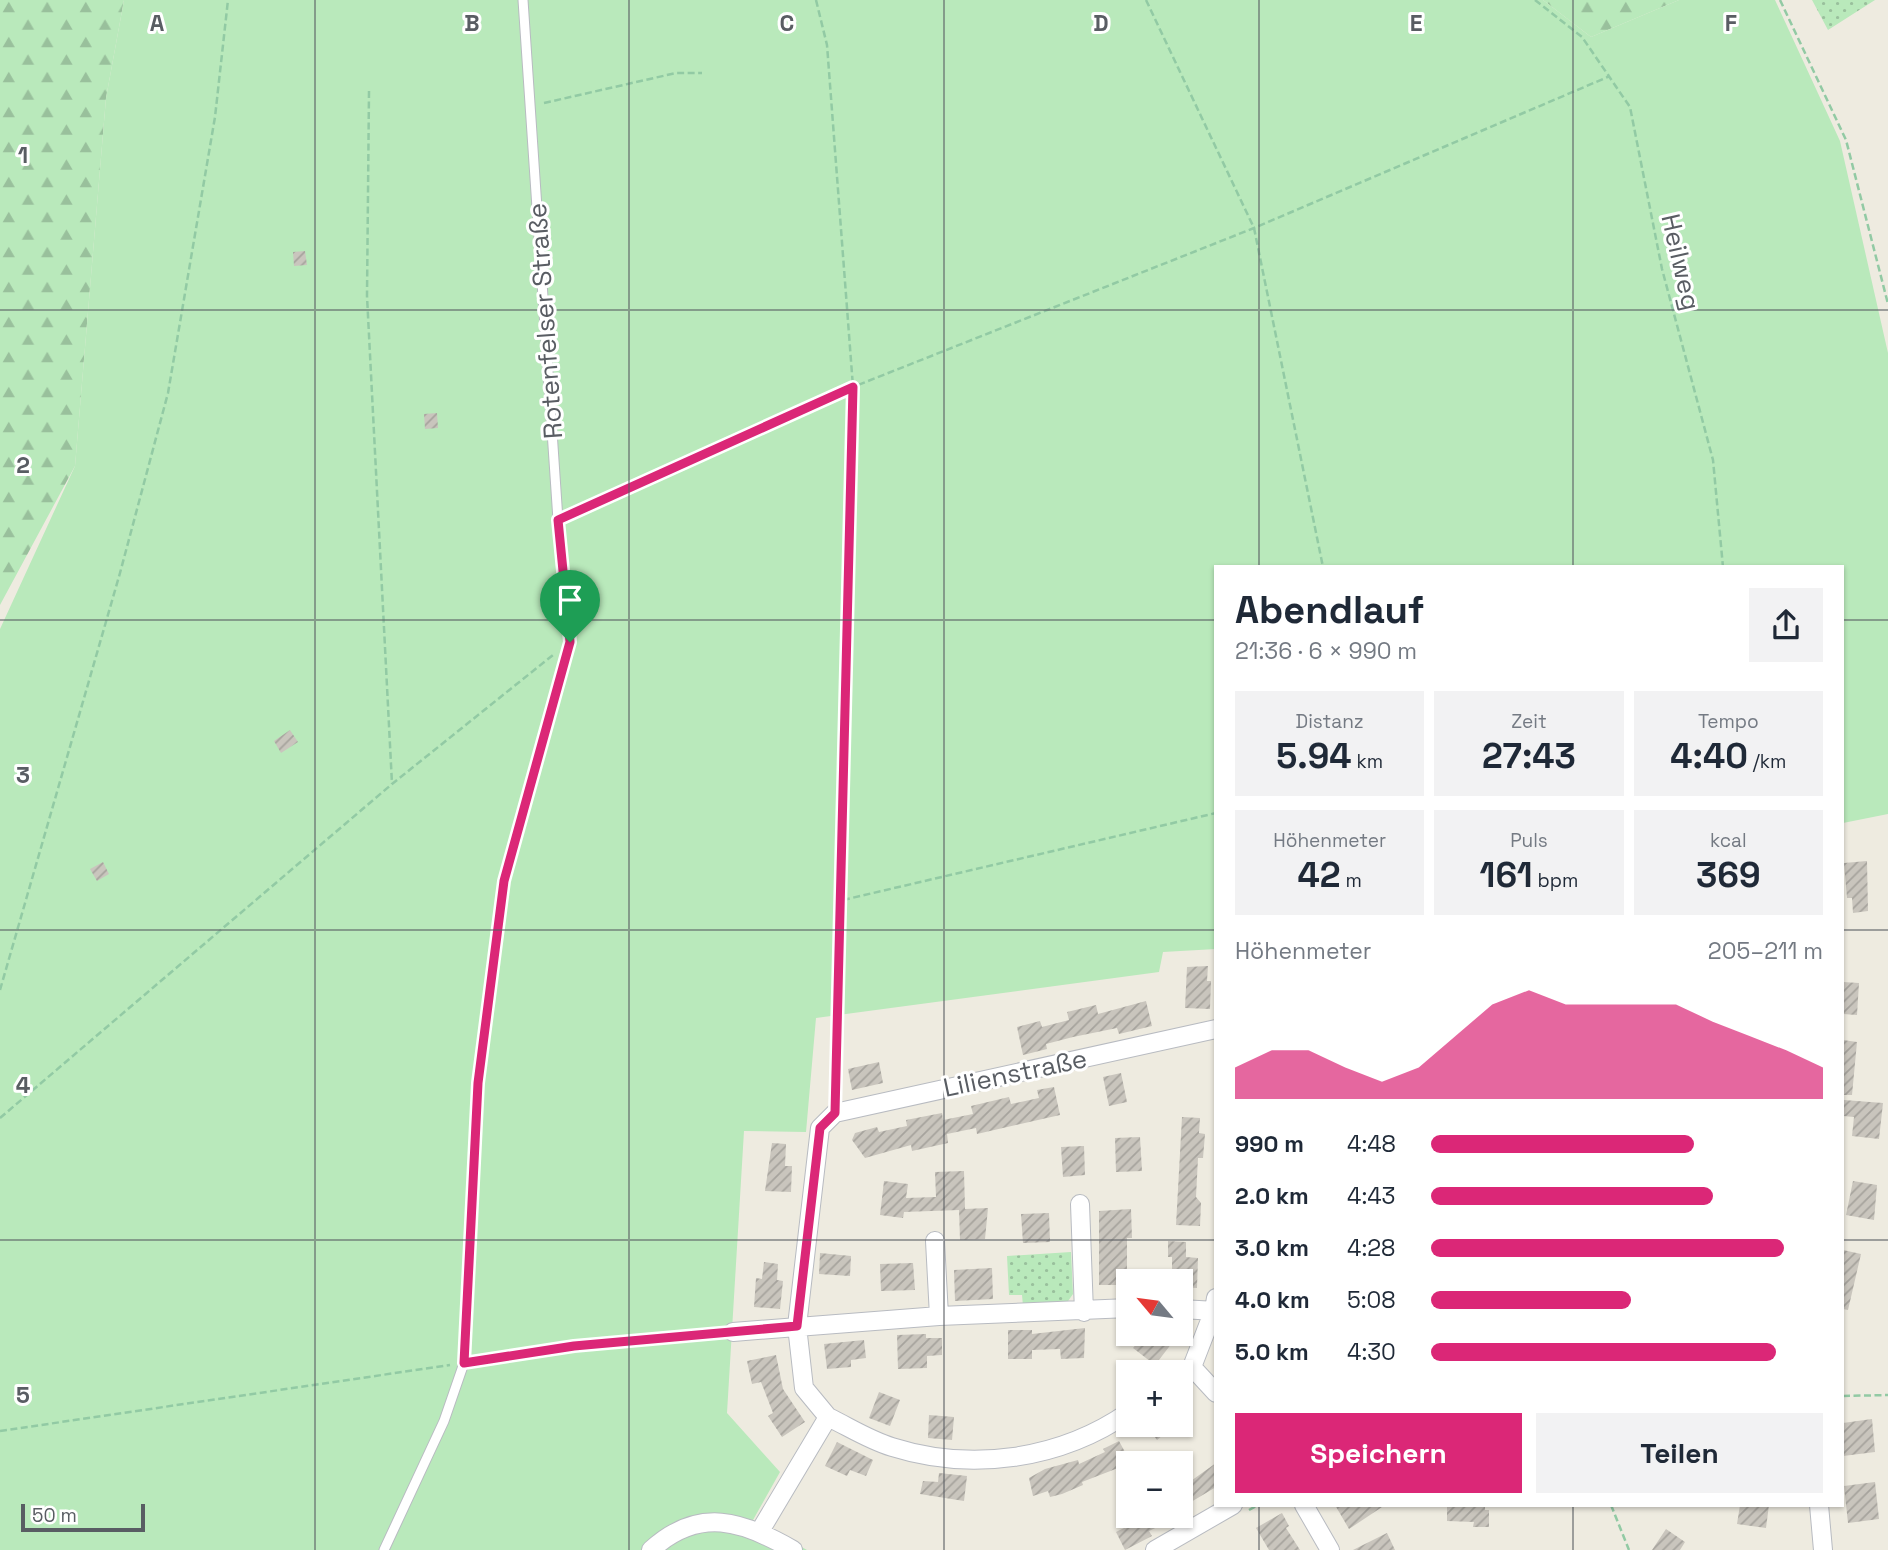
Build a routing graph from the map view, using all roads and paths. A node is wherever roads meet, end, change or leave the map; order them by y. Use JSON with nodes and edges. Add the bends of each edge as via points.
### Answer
{"nodes":[{"id":1,"x":228,"y":0,"type":"edge"},
{"id":2,"x":523,"y":0,"type":"edge"},
{"id":3,"x":816,"y":0,"type":"edge"},
{"id":4,"x":1146,"y":0,"type":"edge"},
{"id":5,"x":1535,"y":0,"type":"edge"},
{"id":6,"x":1780,"y":0,"type":"edge"},
{"id":7,"x":702,"y":73,"type":"dead end"},
{"id":8,"x":1611,"y":76,"type":"junction"},
{"id":9,"x":369,"y":91,"type":"dead end"},
{"id":10,"x":530,"y":106,"type":"junction"},
{"id":11,"x":1254,"y":228,"type":"junction"},
{"id":12,"x":1888,"y":304,"type":"edge"},
{"id":13,"x":853,"y":387,"type":"junction"},
{"id":14,"x":558,"y":520,"type":"junction"},
{"id":15,"x":1323,"y":565,"type":"edge"},
{"id":16,"x":1723,"y":565,"type":"edge"},
{"id":17,"x":570,"y":642,"type":"junction"},
{"id":18,"x":392,"y":784,"type":"junction"},
{"id":19,"x":1214,"y":813,"type":"edge"},
{"id":20,"x":843,"y":900,"type":"junction"},
{"id":21,"x":0,"y":990,"type":"edge"},
{"id":22,"x":1214,"y":1029,"type":"edge"},
{"id":23,"x":835,"y":1113,"type":"junction"},
{"id":24,"x":0,"y":1118,"type":"edge"},
{"id":25,"x":1080,"y":1204,"type":"dead end"},
{"id":26,"x":935,"y":1241,"type":"dead end"},
{"id":27,"x":1214,"y":1306,"type":"edge"},
{"id":28,"x":1194,"y":1308,"type":"edge"},
{"id":29,"x":1116,"y":1309,"type":"edge"},
{"id":30,"x":1214,"y":1310,"type":"edge"},
{"id":31,"x":1084,"y":1312,"type":"junction"},
{"id":32,"x":939,"y":1316,"type":"junction"},
{"id":33,"x":797,"y":1326,"type":"junction"},
{"id":34,"x":733,"y":1332,"type":"joint"},
{"id":35,"x":1191,"y":1360,"type":"edge"},
{"id":36,"x":464,"y":1363,"type":"junction"},
{"id":37,"x":1193,"y":1375,"type":"edge"},
{"id":38,"x":1214,"y":1391,"type":"edge"},
{"id":39,"x":1888,"y":1395,"type":"edge"},
{"id":40,"x":1844,"y":1396,"type":"edge"},
{"id":41,"x":828,"y":1417,"type":"junction"},
{"id":42,"x":1116,"y":1421,"type":"edge"},
{"id":43,"x":0,"y":1431,"type":"edge"},
{"id":44,"x":1230,"y":1507,"type":"edge"},
{"id":45,"x":1305,"y":1507,"type":"edge"},
{"id":46,"x":1612,"y":1507,"type":"edge"},
{"id":47,"x":1819,"y":1507,"type":"edge"},
{"id":48,"x":760,"y":1531,"type":"junction"},
{"id":49,"x":384,"y":1550,"type":"edge"},
{"id":50,"x":651,"y":1550,"type":"edge"},
{"id":51,"x":793,"y":1550,"type":"edge"},
{"id":52,"x":1155,"y":1550,"type":"edge"},
{"id":53,"x":1330,"y":1550,"type":"edge"},
{"id":54,"x":1629,"y":1550,"type":"edge"},
{"id":55,"x":1823,"y":1550,"type":"edge"}],
"edges":[{"from":1,"to":21,"type":"path","via":[[215,117],[168,393]]},
{"from":2,"to":10,"type":"lane","name":"Rotenfelser Straße"},
{"from":3,"to":13,"type":"path","via":[[827,46]]},
{"from":4,"to":11,"type":"path"},
{"from":5,"to":8,"type":"path","name":"Heilweg","via":[[1582,37]]},
{"from":6,"to":12,"type":"path","via":[[1846,140]]},
{"from":7,"to":10,"type":"path","via":[[676,73]]},
{"from":8,"to":11,"type":"path"},
{"from":8,"to":16,"type":"path","name":"Heilweg","via":[[1630,107],[1662,269],[1713,460]]},
{"from":9,"to":18,"type":"path","via":[[367,296]]},
{"from":10,"to":14,"type":"lane","name":"Rotenfelser Straße"},
{"from":11,"to":13,"type":"path"},
{"from":11,"to":15,"type":"path"},
{"from":13,"to":14,"type":"path"},
{"from":13,"to":20,"type":"path"},
{"from":14,"to":17,"type":"lane","name":"Rotenfelser Straße"},
{"from":17,"to":18,"type":"path"},
{"from":17,"to":36,"type":"lane","via":[[504,881],[478,1083]]},
{"from":18,"to":24,"type":"path"},
{"from":19,"to":20,"type":"path"},
{"from":20,"to":23,"type":"path"},
{"from":22,"to":23,"type":"street","name":"Lilienstraße"},
{"from":23,"to":33,"type":"street","via":[[820,1128]]},
{"from":25,"to":31,"type":"street"},
{"from":26,"to":32,"type":"street"},
{"from":27,"to":28,"type":"street"},
{"from":29,"to":31,"type":"street"},
{"from":30,"to":35,"type":"street"},
{"from":31,"to":32,"type":"street"},
{"from":32,"to":33,"type":"street"},
{"from":33,"to":34,"type":"street"},
{"from":33,"to":41,"type":"street","via":[[804,1388]]},
{"from":34,"to":36,"type":"path","via":[[574,1346]]},
{"from":36,"to":43,"type":"path"},
{"from":36,"to":49,"type":"lane","via":[[444,1420]]},
{"from":37,"to":38,"type":"street"},
{"from":39,"to":40,"type":"path"},
{"from":41,"to":42,"type":"street","via":[[891,1447],[936,1458],[976,1460],[1018,1458],[1067,1444]]},
{"from":41,"to":48,"type":"street"},
{"from":44,"to":52,"type":"street"},
{"from":45,"to":53,"type":"street"},
{"from":46,"to":54,"type":"path"},
{"from":47,"to":55,"type":"street"},
{"from":48,"to":50,"type":"street","via":[[743,1525],[698,1523],[666,1536]]},
{"from":48,"to":51,"type":"street"}]}
